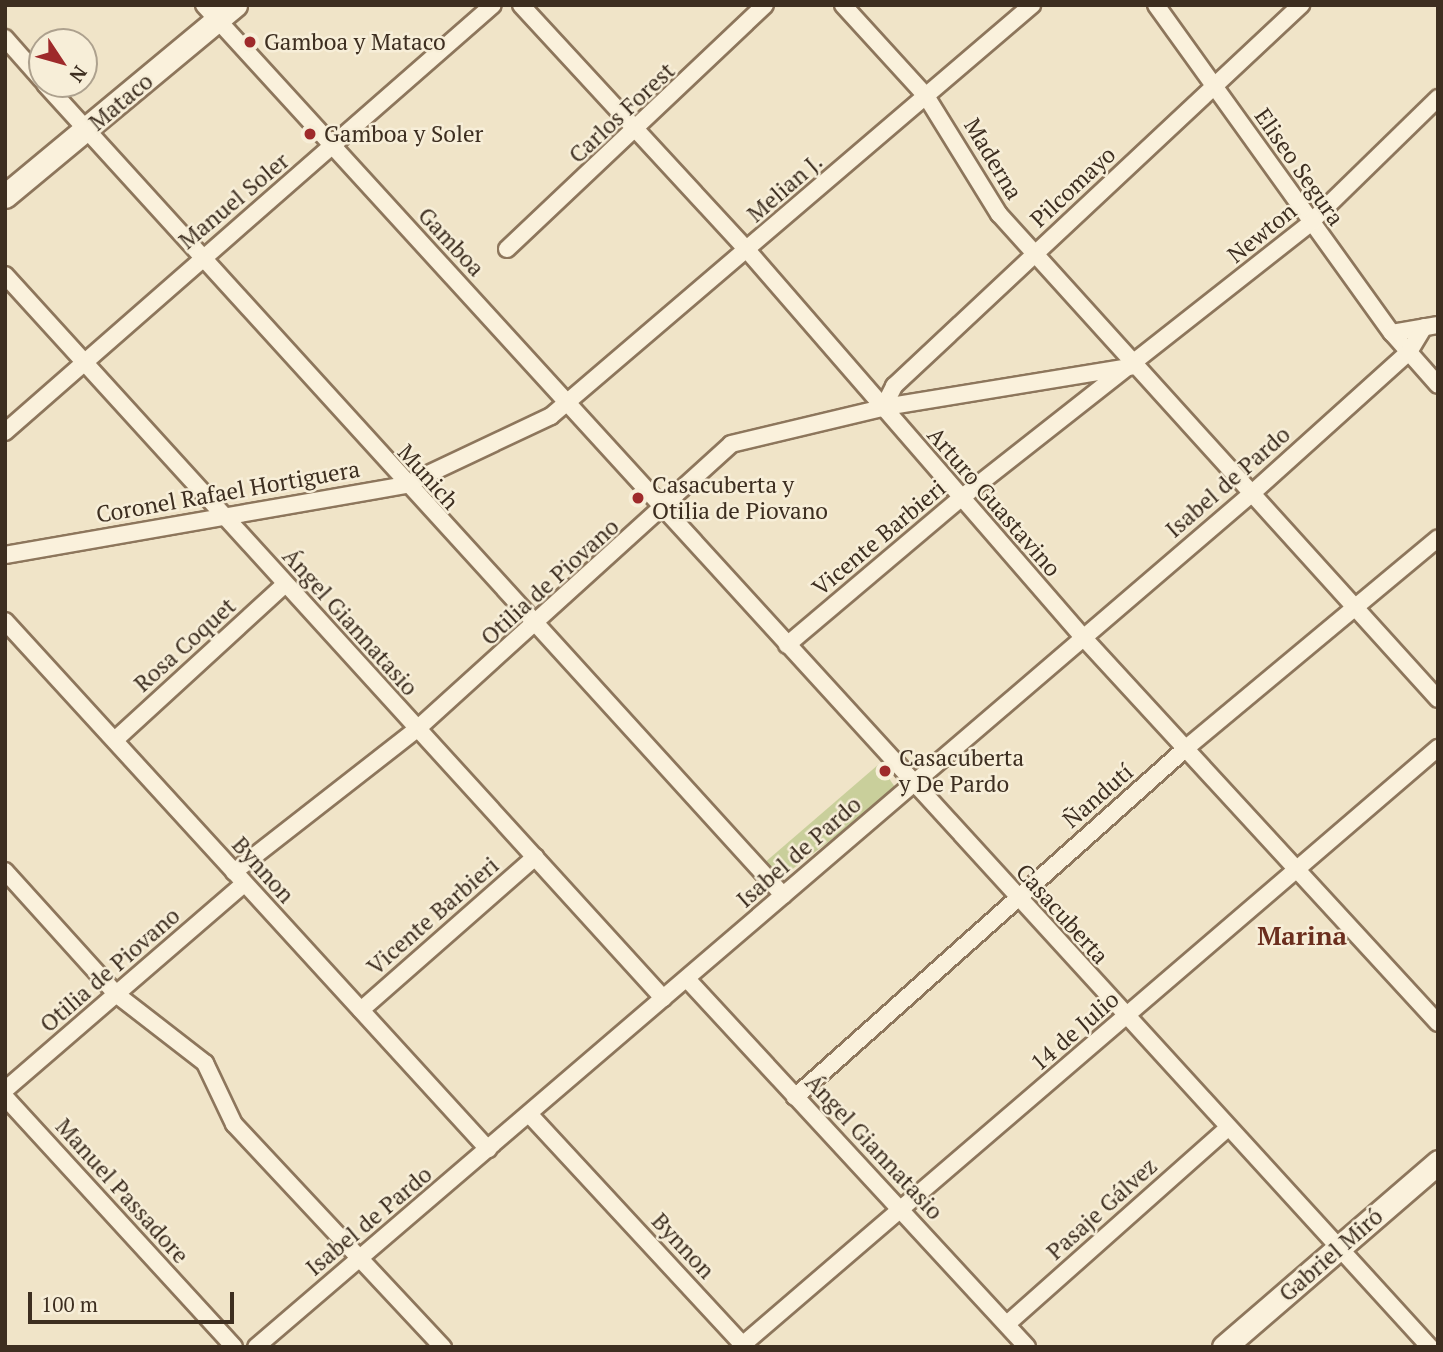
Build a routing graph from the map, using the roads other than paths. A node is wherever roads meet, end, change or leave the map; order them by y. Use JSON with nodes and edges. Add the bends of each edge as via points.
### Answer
{"nodes":[{"id":1,"x":235,"y":5,"type":"edge"},
{"id":2,"x":493,"y":5,"type":"edge"},
{"id":3,"x":521,"y":5,"type":"edge"},
{"id":4,"x":765,"y":5,"type":"edge"},
{"id":5,"x":843,"y":5,"type":"edge"},
{"id":6,"x":1032,"y":5,"type":"edge"},
{"id":7,"x":1156,"y":5,"type":"edge"},
{"id":8,"x":1301,"y":5,"type":"edge"},
{"id":9,"x":211,"y":13,"type":"edge"},
{"id":10,"x":5,"y":37,"type":"edge"},
{"id":11,"x":28,"y":64,"type":"edge"},
{"id":12,"x":1214,"y":86,"type":"junction"},
{"id":13,"x":926,"y":96,"type":"junction"},
{"id":14,"x":58,"y":98,"type":"edge"},
{"id":15,"x":1438,"y":98,"type":"edge"},
{"id":16,"x":86,"y":131,"type":"junction"},
{"id":17,"x":638,"y":131,"type":"junction"},
{"id":18,"x":333,"y":147,"type":"junction"},
{"id":19,"x":5,"y":196,"type":"edge"},
{"id":20,"x":1310,"y":223,"type":"junction"},
{"id":21,"x":507,"y":249,"type":"dead end"},
{"id":22,"x":748,"y":251,"type":"junction"},
{"id":23,"x":1034,"y":254,"type":"junction"},
{"id":24,"x":202,"y":258,"type":"junction"},
{"id":25,"x":5,"y":275,"type":"edge"},
{"id":26,"x":1431,"y":326,"type":"edge"},
{"id":27,"x":1392,"y":333,"type":"junction"},
{"id":28,"x":1409,"y":352,"type":"junction"},
{"id":29,"x":88,"y":361,"type":"junction"},
{"id":30,"x":1136,"y":366,"type":"junction"},
{"id":31,"x":1438,"y":385,"type":"edge"},
{"id":32,"x":567,"y":404,"type":"junction"},
{"id":33,"x":883,"y":408,"type":"junction"},
{"id":34,"x":5,"y":432,"type":"edge"},
{"id":35,"x":405,"y":485,"type":"junction"},
{"id":36,"x":1250,"y":495,"type":"junction"},
{"id":37,"x":961,"y":498,"type":"junction"},
{"id":38,"x":663,"y":509,"type":"junction"},
{"id":39,"x":224,"y":514,"type":"junction"},
{"id":40,"x":1438,"y":537,"type":"edge"},
{"id":41,"x":5,"y":555,"type":"edge"},
{"id":42,"x":285,"y":584,"type":"junction"},
{"id":43,"x":1355,"y":606,"type":"junction"},
{"id":44,"x":5,"y":621,"type":"edge"},
{"id":45,"x":536,"y":627,"type":"junction"},
{"id":46,"x":1082,"y":636,"type":"junction"},
{"id":47,"x":787,"y":645,"type":"junction"},
{"id":48,"x":1438,"y":699,"type":"edge"},
{"id":49,"x":416,"y":730,"type":"junction"},
{"id":50,"x":116,"y":739,"type":"junction"},
{"id":51,"x":1438,"y":748,"type":"edge"},
{"id":52,"x":1185,"y":749,"type":"junction"},
{"id":53,"x":912,"y":783,"type":"junction"},
{"id":54,"x":535,"y":858,"type":"junction"},
{"id":55,"x":1297,"y":869,"type":"junction"},
{"id":56,"x":5,"y":872,"type":"edge"},
{"id":57,"x":239,"y":878,"type":"junction"},
{"id":58,"x":783,"y":895,"type":"junction"},
{"id":59,"x":1017,"y":897,"type":"junction"},
{"id":60,"x":687,"y":979,"type":"junction"},
{"id":61,"x":116,"y":994,"type":"junction"},
{"id":62,"x":663,"y":998,"type":"junction"},
{"id":63,"x":361,"y":1010,"type":"junction"},
{"id":64,"x":1126,"y":1018,"type":"junction"},
{"id":65,"x":1438,"y":1023,"type":"edge"},
{"id":66,"x":5,"y":1090,"type":"edge"},
{"id":67,"x":5,"y":1097,"type":"edge"},
{"id":68,"x":795,"y":1097,"type":"junction"},
{"id":69,"x":530,"y":1115,"type":"junction"},
{"id":70,"x":1228,"y":1128,"type":"junction"},
{"id":71,"x":488,"y":1149,"type":"junction"},
{"id":72,"x":1438,"y":1162,"type":"edge"},
{"id":73,"x":902,"y":1210,"type":"junction"},
{"id":74,"x":1339,"y":1248,"type":"junction"},
{"id":75,"x":360,"y":1258,"type":"junction"},
{"id":76,"x":1007,"y":1324,"type":"junction"},
{"id":77,"x":743,"y":1346,"type":"edge"},
{"id":78,"x":234,"y":1347,"type":"edge"},
{"id":79,"x":257,"y":1347,"type":"edge"},
{"id":80,"x":443,"y":1347,"type":"edge"},
{"id":81,"x":1027,"y":1347,"type":"edge"},
{"id":82,"x":1224,"y":1347,"type":"edge"},
{"id":83,"x":1430,"y":1347,"type":"edge"}],
"edges":[{"from":1,"to":9,"type":"street","name":"Mataco"},
{"from":2,"to":18,"type":"street","name":"Manuel Soler"},
{"from":3,"to":17,"type":"street","name":"Arturo Guastavino"},
{"from":4,"to":17,"type":"street","name":"Carlos Forest"},
{"from":5,"to":13,"type":"street","name":"Maderna"},
{"from":6,"to":13,"type":"street","name":"Melian J."},
{"from":7,"to":12,"type":"street","name":"Eliseo Segura"},
{"from":8,"to":12,"type":"street","name":"Pilcomayo"},
{"from":9,"to":16,"type":"street","name":"Mataco"},
{"from":9,"to":18,"type":"street","name":"Gamboa"},
{"from":10,"to":11,"type":"street","name":"Munich"},
{"from":12,"to":20,"type":"street","name":"Eliseo Segura"},
{"from":12,"to":23,"type":"street","name":"Pilcomayo"},
{"from":13,"to":22,"type":"street","name":"Melian J."},
{"from":13,"to":23,"type":"street","name":"Maderna","via":[[999,214]]},
{"from":14,"to":16,"type":"street","name":"Munich"},
{"from":15,"to":20,"type":"street","name":"Newton"},
{"from":16,"to":19,"type":"street","name":"Mataco"},
{"from":16,"to":24,"type":"street","name":"Munich"},
{"from":17,"to":21,"type":"street","name":"Carlos Forest"},
{"from":17,"to":22,"type":"street","name":"Arturo Guastavino"},
{"from":18,"to":24,"type":"street","name":"Manuel Soler"},
{"from":18,"to":32,"type":"street","name":"Gamboa"},
{"from":20,"to":27,"type":"street","name":"Eliseo Segura"},
{"from":20,"to":30,"type":"street","name":"Newton"},
{"from":22,"to":32,"type":"street","name":"Melian J."},
{"from":22,"to":33,"type":"street","name":"Arturo Guastavino"},
{"from":23,"to":30,"type":"street","name":"Maderna"},
{"from":23,"to":33,"type":"street","name":"Pilcomayo","via":[[894,386]]},
{"from":24,"to":29,"type":"street","name":"Manuel Soler"},
{"from":24,"to":35,"type":"street","name":"Munich"},
{"from":25,"to":29,"type":"street","name":"Ángel Giannatasio"},
{"from":26,"to":27,"type":"street"},
{"from":26,"to":28,"type":"street","name":"Isabel de Pardo"},
{"from":27,"to":28,"type":"street","name":"Eliseo Segura"},
{"from":28,"to":31,"type":"street","name":"Eliseo Segura"},
{"from":28,"to":36,"type":"street","name":"Isabel de Pardo"},
{"from":29,"to":34,"type":"street","name":"Manuel Soler"},
{"from":29,"to":39,"type":"street","name":"Ángel Giannatasio"},
{"from":30,"to":33,"type":"street","name":"Otilia de Piovano"},
{"from":30,"to":36,"type":"street","name":"Maderna"},
{"from":30,"to":37,"type":"street","name":"Vicente Barbieri"},
{"from":32,"to":35,"type":"street","name":"Coronel Rafael Hortiguera"},
{"from":32,"to":38,"type":"street","name":"Gamboa"},
{"from":33,"to":37,"type":"street","name":"Arturo Guastavino"},
{"from":33,"to":38,"type":"street","name":"Otilia de Piovano","via":[[731,444]]},
{"from":35,"to":39,"type":"street","name":"Coronel Rafael Hortiguera"},
{"from":35,"to":45,"type":"street","name":"Munich"},
{"from":36,"to":43,"type":"street","name":"Maderna"},
{"from":36,"to":46,"type":"street","name":"Isabel de Pardo"},
{"from":37,"to":46,"type":"street","name":"Arturo Guastavino"},
{"from":37,"to":47,"type":"street","name":"Vicente Barbieri"},
{"from":38,"to":45,"type":"street","name":"Otilia de Piovano"},
{"from":38,"to":47,"type":"street","name":"Casacuberta"},
{"from":39,"to":41,"type":"street","name":"Coronel Rafael Hortiguera"},
{"from":39,"to":42,"type":"street","name":"Ángel Giannatasio"},
{"from":40,"to":43,"type":"street","name":"Ñandutí"},
{"from":42,"to":49,"type":"street","name":"Ángel Giannatasio"},
{"from":42,"to":50,"type":"street","name":"Rosa Coquet"},
{"from":43,"to":48,"type":"street","name":"Maderna"},
{"from":43,"to":52,"type":"street","name":"Ñandutí"},
{"from":44,"to":50,"type":"street","name":"Bynnon"},
{"from":45,"to":49,"type":"street","name":"Otilia de Piovano"},
{"from":45,"to":58,"type":"street","name":"Munich"},
{"from":46,"to":52,"type":"street","name":"Arturo Guastavino"},
{"from":46,"to":53,"type":"street","name":"Isabel de Pardo"},
{"from":47,"to":53,"type":"street","name":"Casacuberta"},
{"from":49,"to":54,"type":"street","name":"Ángel Giannatasio"},
{"from":49,"to":57,"type":"street","name":"Otilia de Piovano"},
{"from":50,"to":57,"type":"street","name":"Bynnon"},
{"from":51,"to":55,"type":"street","name":"14 de Julio"},
{"from":52,"to":55,"type":"street","name":"Arturo Guastavino"},
{"from":52,"to":59,"type":"street","name":"Ñandutí"},
{"from":53,"to":58,"type":"street","name":"Isabel de Pardo"},
{"from":53,"to":59,"type":"street","name":"Casacuberta"},
{"from":54,"to":62,"type":"street","name":"Ángel Giannatasio"},
{"from":54,"to":63,"type":"street","name":"Vicente Barbieri"},
{"from":55,"to":64,"type":"street","name":"14 de Julio"},
{"from":55,"to":65,"type":"street","name":"Arturo Guastavino"},
{"from":56,"to":61,"type":"street"},
{"from":57,"to":61,"type":"street","name":"Otilia de Piovano"},
{"from":57,"to":63,"type":"street","name":"Bynnon"},
{"from":58,"to":60,"type":"street","name":"Isabel de Pardo"},
{"from":59,"to":64,"type":"street","name":"Casacuberta"},
{"from":59,"to":68,"type":"street","name":"Ñandutí"},
{"from":60,"to":62,"type":"street","name":"Isabel de Pardo"},
{"from":60,"to":68,"type":"street","name":"Ángel Giannatasio"},
{"from":61,"to":66,"type":"street","name":"Otilia de Piovano"},
{"from":61,"to":75,"type":"street","via":[[205,1063],[234,1124]]},
{"from":62,"to":69,"type":"street","name":"Isabel de Pardo"},
{"from":63,"to":71,"type":"street","name":"Bynnon"},
{"from":64,"to":70,"type":"street","name":"Casacuberta"},
{"from":64,"to":73,"type":"street","name":"14 de Julio"},
{"from":67,"to":78,"type":"street","name":"Manuel Passadore"},
{"from":68,"to":73,"type":"street","name":"Ángel Giannatasio"},
{"from":69,"to":71,"type":"street","name":"Isabel de Pardo"},
{"from":69,"to":77,"type":"street","name":"Bynnon"},
{"from":70,"to":74,"type":"street","name":"Casacuberta"},
{"from":70,"to":76,"type":"street","name":"Pasaje Gálvez"},
{"from":71,"to":75,"type":"street","name":"Isabel de Pardo"},
{"from":72,"to":74,"type":"street","name":"Gabriel Miró"},
{"from":73,"to":76,"type":"street","name":"Ángel Giannatasio"},
{"from":73,"to":77,"type":"street","name":"14 de Julio"},
{"from":74,"to":82,"type":"street","name":"Gabriel Miró"},
{"from":74,"to":83,"type":"street","name":"Casacuberta"},
{"from":75,"to":79,"type":"street","name":"Isabel de Pardo"},
{"from":75,"to":80,"type":"street"},
{"from":76,"to":81,"type":"street","name":"Ángel Giannatasio"}]}
